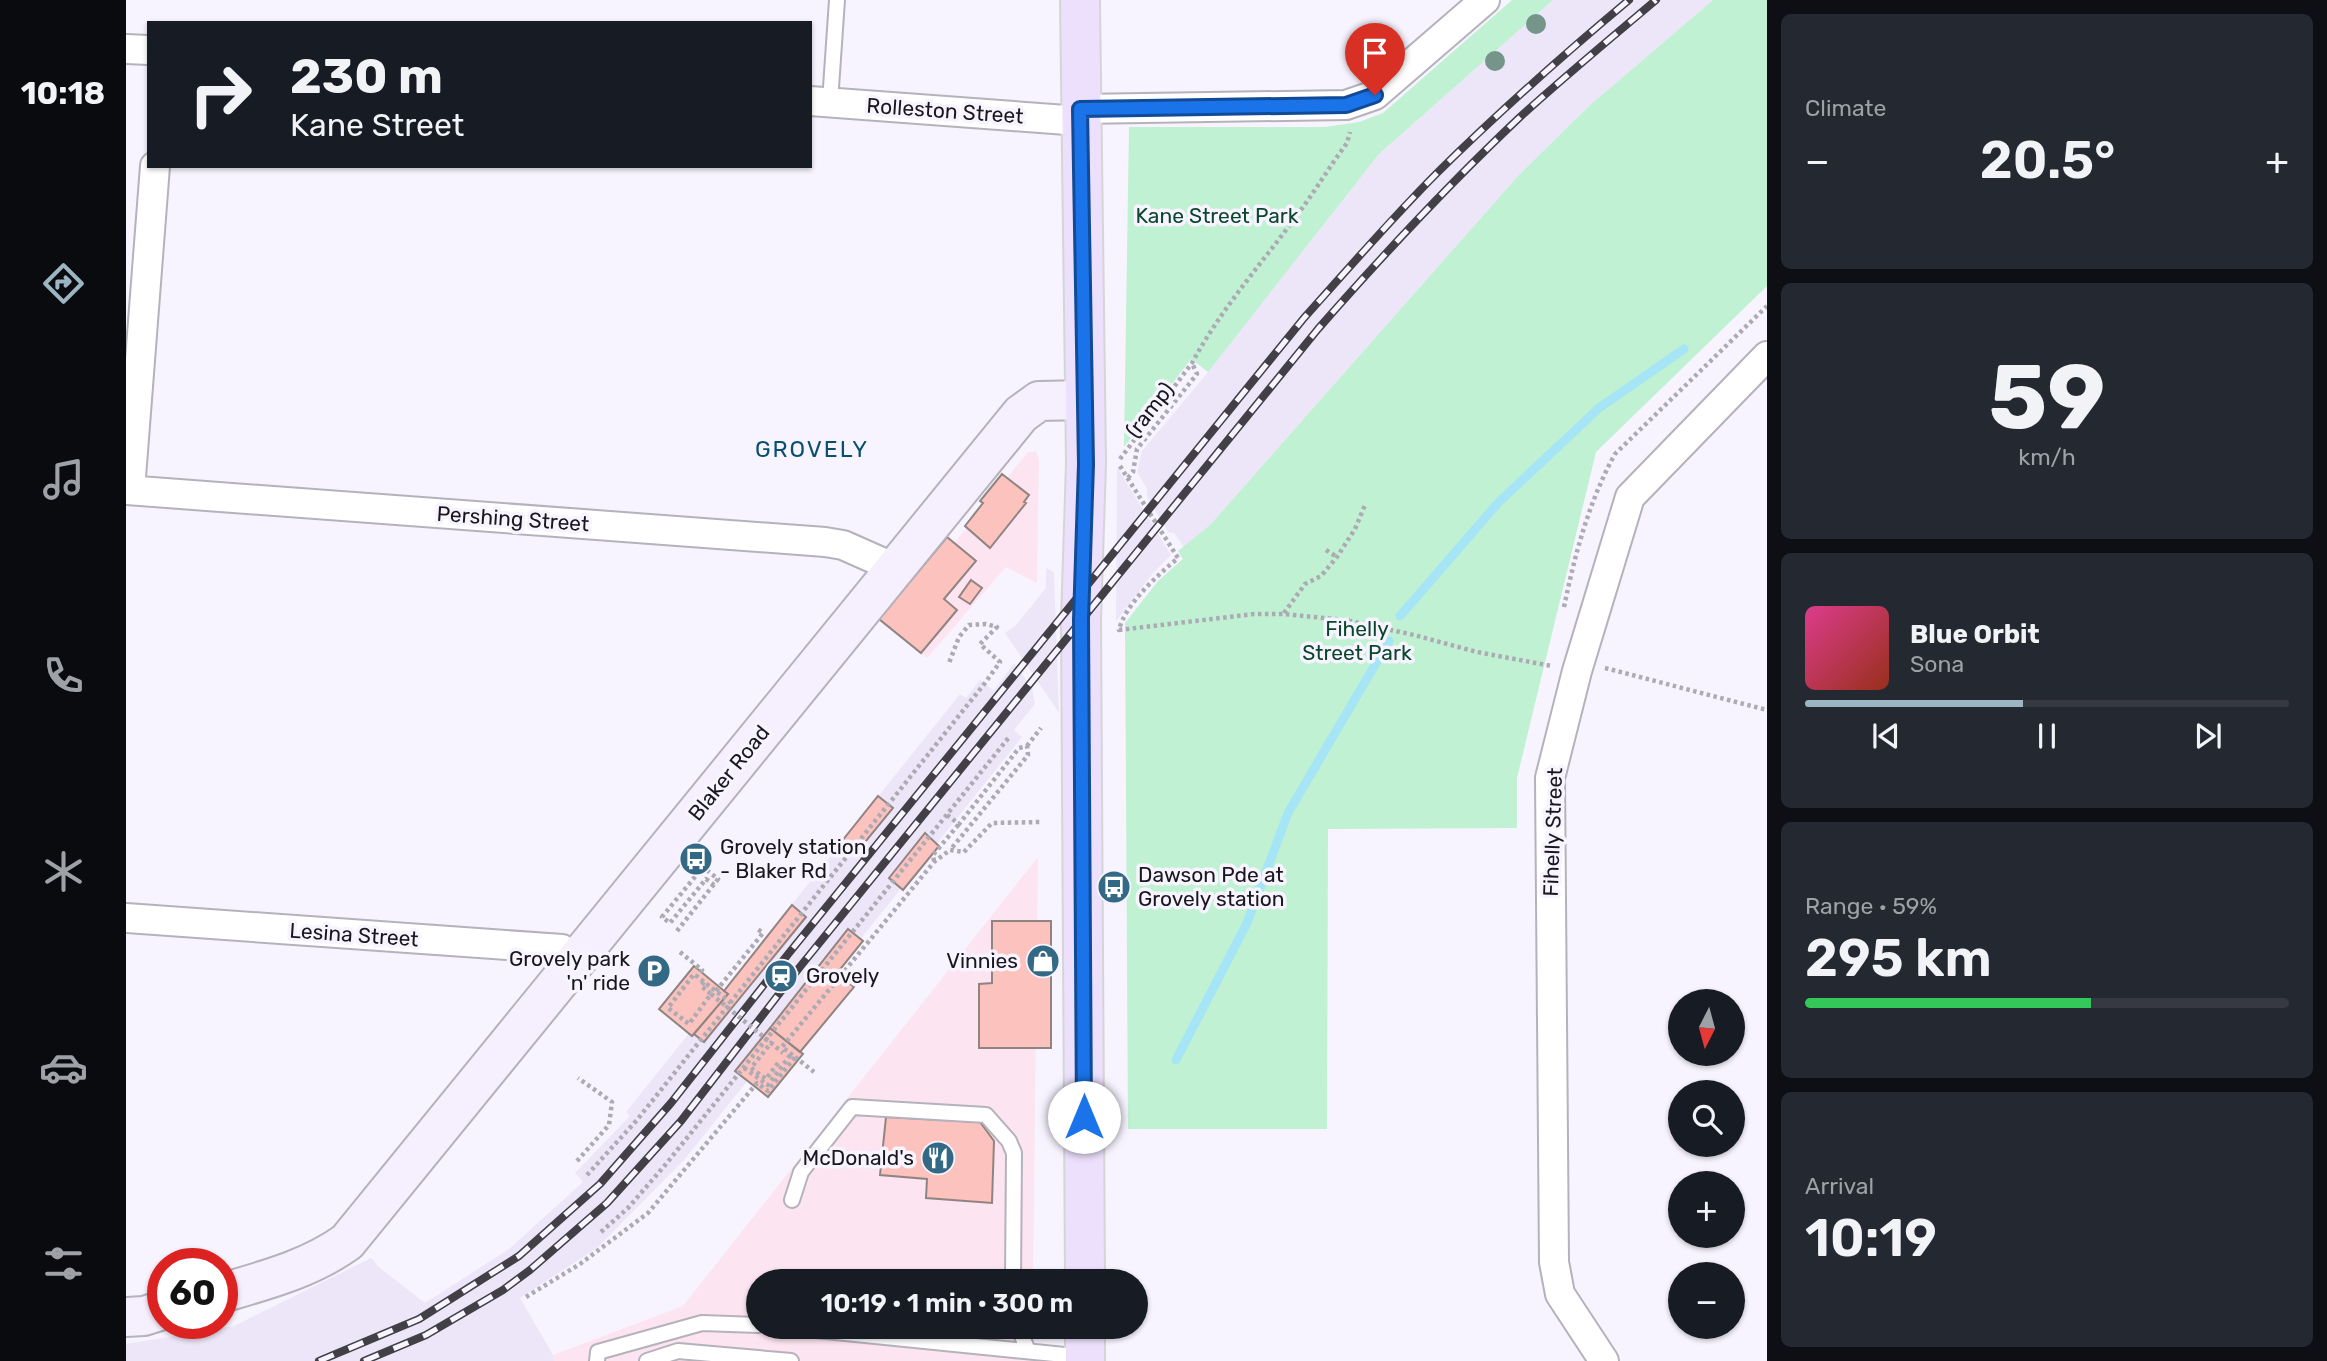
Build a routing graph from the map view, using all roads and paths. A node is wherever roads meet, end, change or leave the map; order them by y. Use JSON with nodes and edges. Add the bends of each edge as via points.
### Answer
{"nodes":[{"id":1,"x":838,"y":0,"type":"edge"},
{"id":2,"x":1080,"y":0,"type":"edge"},
{"id":3,"x":1485,"y":0,"type":"edge"},
{"id":4,"x":126,"y":49,"type":"edge"},
{"id":5,"x":147,"y":50,"type":"edge"},
{"id":6,"x":820,"y":101,"type":"edge"},
{"id":7,"x":1080,"y":115,"type":"junction"},
{"id":8,"x":1350,"y":124,"type":"dead end"},
{"id":9,"x":155,"y":168,"type":"edge"},
{"id":10,"x":1767,"y":356,"type":"edge"},
{"id":11,"x":1192,"y":363,"type":"junction"},
{"id":12,"x":1085,"y":400,"type":"junction"},
{"id":13,"x":1128,"y":478,"type":"junction"},
{"id":14,"x":128,"y":490,"type":"edge"},
{"id":15,"x":1365,"y":505,"type":"dead end"},
{"id":16,"x":1325,"y":550,"type":"dead end"},
{"id":17,"x":1337,"y":557,"type":"junction"},
{"id":18,"x":895,"y":568,"type":"junction"},
{"id":19,"x":1283,"y":614,"type":"junction"},
{"id":20,"x":949,"y":663,"type":"dead end"},
{"id":21,"x":1577,"y":671,"type":"junction"},
{"id":22,"x":1767,"y":710,"type":"edge"},
{"id":23,"x":1041,"y":728,"type":"dead end"},
{"id":24,"x":1010,"y":736,"type":"dead end"},
{"id":25,"x":1027,"y":746,"type":"junction"},
{"id":26,"x":947,"y":815,"type":"junction"},
{"id":27,"x":1040,"y":822,"type":"dead end"},
{"id":28,"x":959,"y":824,"type":"junction"},
{"id":29,"x":950,"y":850,"type":"junction"},
{"id":30,"x":692,"y":860,"type":"dead end"},
{"id":31,"x":934,"y":862,"type":"junction"},
{"id":32,"x":703,"y":867,"type":"junction"},
{"id":33,"x":712,"y":888,"type":"junction"},
{"id":34,"x":715,"y":894,"type":"dead end"},
{"id":35,"x":126,"y":918,"type":"edge"},
{"id":36,"x":756,"y":928,"type":"dead end"},
{"id":37,"x":677,"y":931,"type":"dead end"},
{"id":38,"x":680,"y":952,"type":"dead end"},
{"id":39,"x":578,"y":960,"type":"junction"},
{"id":40,"x":697,"y":976,"type":"junction"},
{"id":41,"x":713,"y":993,"type":"junction"},
{"id":42,"x":731,"y":1003,"type":"junction"},
{"id":43,"x":771,"y":1043,"type":"junction"},
{"id":44,"x":785,"y":1052,"type":"junction"},
{"id":45,"x":793,"y":1055,"type":"junction"},
{"id":46,"x":744,"y":1068,"type":"junction"},
{"id":47,"x":814,"y":1072,"type":"dead end"},
{"id":48,"x":578,"y":1078,"type":"dead end"},
{"id":49,"x":577,"y":1161,"type":"dead end"},
{"id":50,"x":587,"y":1175,"type":"dead end"},
{"id":51,"x":792,"y":1200,"type":"dead end"},
{"id":52,"x":601,"y":1232,"type":"dead end"},
{"id":53,"x":1013,"y":1269,"type":"edge"},
{"id":54,"x":1085,"y":1269,"type":"edge"},
{"id":55,"x":238,"y":1288,"type":"edge"},
{"id":56,"x":526,"y":1297,"type":"dead end"},
{"id":57,"x":147,"y":1315,"type":"edge"},
{"id":58,"x":126,"y":1317,"type":"edge"},
{"id":59,"x":746,"y":1325,"type":"edge"},
{"id":60,"x":907,"y":1339,"type":"edge"},
{"id":61,"x":1023,"y":1339,"type":"edge"},
{"id":62,"x":1085,"y":1348,"type":"edge"},
{"id":63,"x":1028,"y":1351,"type":"junction"},
{"id":64,"x":597,"y":1361,"type":"edge"},
{"id":65,"x":647,"y":1361,"type":"edge"},
{"id":66,"x":791,"y":1361,"type":"edge"},
{"id":67,"x":1604,"y":1361,"type":"edge"}],
"edges":[{"from":1,"to":6,"type":"lane"},
{"from":2,"to":7,"type":"main road"},
{"from":3,"to":7,"type":"street","name":"Rolleston Street","via":[[1375,95],[1346,105]]},
{"from":4,"to":5,"type":"street"},
{"from":6,"to":7,"type":"street","name":"Rolleston Street"},
{"from":7,"to":12,"type":"main road"},
{"from":8,"to":11,"type":"path","via":[[1347,143]]},
{"from":9,"to":14,"type":"street"},
{"from":10,"to":21,"type":"street","name":"Fihelly Street","via":[[1630,497]]},
{"from":11,"to":13,"type":"path","name":"(ramp)","via":[[1197,374],[1137,450]]},
{"from":11,"to":13,"type":"path","via":[[1118,463]]},
{"from":12,"to":18,"type":"street","name":"Blaker Road","via":[[1039,401],[1021,414]]},
{"from":12,"to":54,"type":"main road","via":[[1081,620]]},
{"from":13,"to":19,"type":"path","via":[[1178,558],[1155,578],[1121,620],[1119,630]]},
{"from":14,"to":18,"type":"street","name":"Pershing Street","via":[[825,542]]},
{"from":15,"to":17,"type":"path"},
{"from":16,"to":17,"type":"path"},
{"from":17,"to":19,"type":"path","via":[[1321,576],[1305,583]]},
{"from":18,"to":39,"type":"street","name":"Blaker Road"},
{"from":19,"to":21,"type":"path","via":[[1345,620]]},
{"from":20,"to":42,"type":"path","via":[[958,637],[969,625],[997,627],[980,644],[1000,662]]},
{"from":21,"to":22,"type":"path","via":[[1598,667]]},
{"from":21,"to":67,"type":"street","name":"Fihelly Street","via":[[1550,778],[1554,1262],[1560,1294]]},
{"from":23,"to":25,"type":"path"},
{"from":24,"to":26,"type":"path"},
{"from":25,"to":28,"type":"path","via":[[1019,748]]},
{"from":25,"to":29,"type":"path","via":[[1028,755]]},
{"from":26,"to":28,"type":"path"},
{"from":26,"to":46,"type":"path"},
{"from":27,"to":29,"type":"path","via":[[992,824],[964,852]]},
{"from":28,"to":31,"type":"path","via":[[933,855]]},
{"from":29,"to":31,"type":"path"},
{"from":30,"to":32,"type":"path"},
{"from":31,"to":44,"type":"path","via":[[782,1047]]},
{"from":32,"to":33,"type":"path","via":[[718,879]]},
{"from":32,"to":33,"type":"path","via":[[662,917],[670,923],[705,879]]},
{"from":33,"to":34,"type":"path"},
{"from":33,"to":37,"type":"path"},
{"from":35,"to":39,"type":"street","name":"Lesina Street","via":[[562,950]]},
{"from":36,"to":41,"type":"path","via":[[763,933]]},
{"from":38,"to":40,"type":"path","via":[[702,970]]},
{"from":39,"to":55,"type":"street","name":"Blaker Road","via":[[347,1242],[286,1275]]},
{"from":40,"to":41,"type":"path","via":[[704,982],[701,986]]},
{"from":40,"to":41,"type":"path","via":[[694,974],[668,1008],[689,1024]]},
{"from":41,"to":42,"type":"path"},
{"from":41,"to":43,"type":"path","bridge":true},
{"from":42,"to":50,"type":"path"},
{"from":43,"to":44,"type":"path"},
{"from":43,"to":44,"type":"path","via":[[751,1068],[766,1079]]},
{"from":44,"to":45,"type":"path"},
{"from":45,"to":46,"type":"path","via":[[768,1086]]},
{"from":45,"to":47,"type":"path"},
{"from":45,"to":56,"type":"path","via":[[768,1091],[757,1083],[648,1213]]},
{"from":46,"to":52,"type":"path","via":[[628,1208]]},
{"from":48,"to":49,"type":"path","via":[[612,1102],[609,1125]]},
{"from":51,"to":53,"type":"lane","via":[[801,1172],[852,1107],[986,1115],[1014,1153]]},
{"from":57,"to":58,"type":"street"},
{"from":59,"to":64,"type":"lane","via":[[702,1323],[598,1352]]},
{"from":60,"to":63,"type":"lane"},
{"from":61,"to":63,"type":"lane"},
{"from":62,"to":63,"type":"lane"},
{"from":65,"to":66,"type":"lane","via":[[677,1351]]}]}
